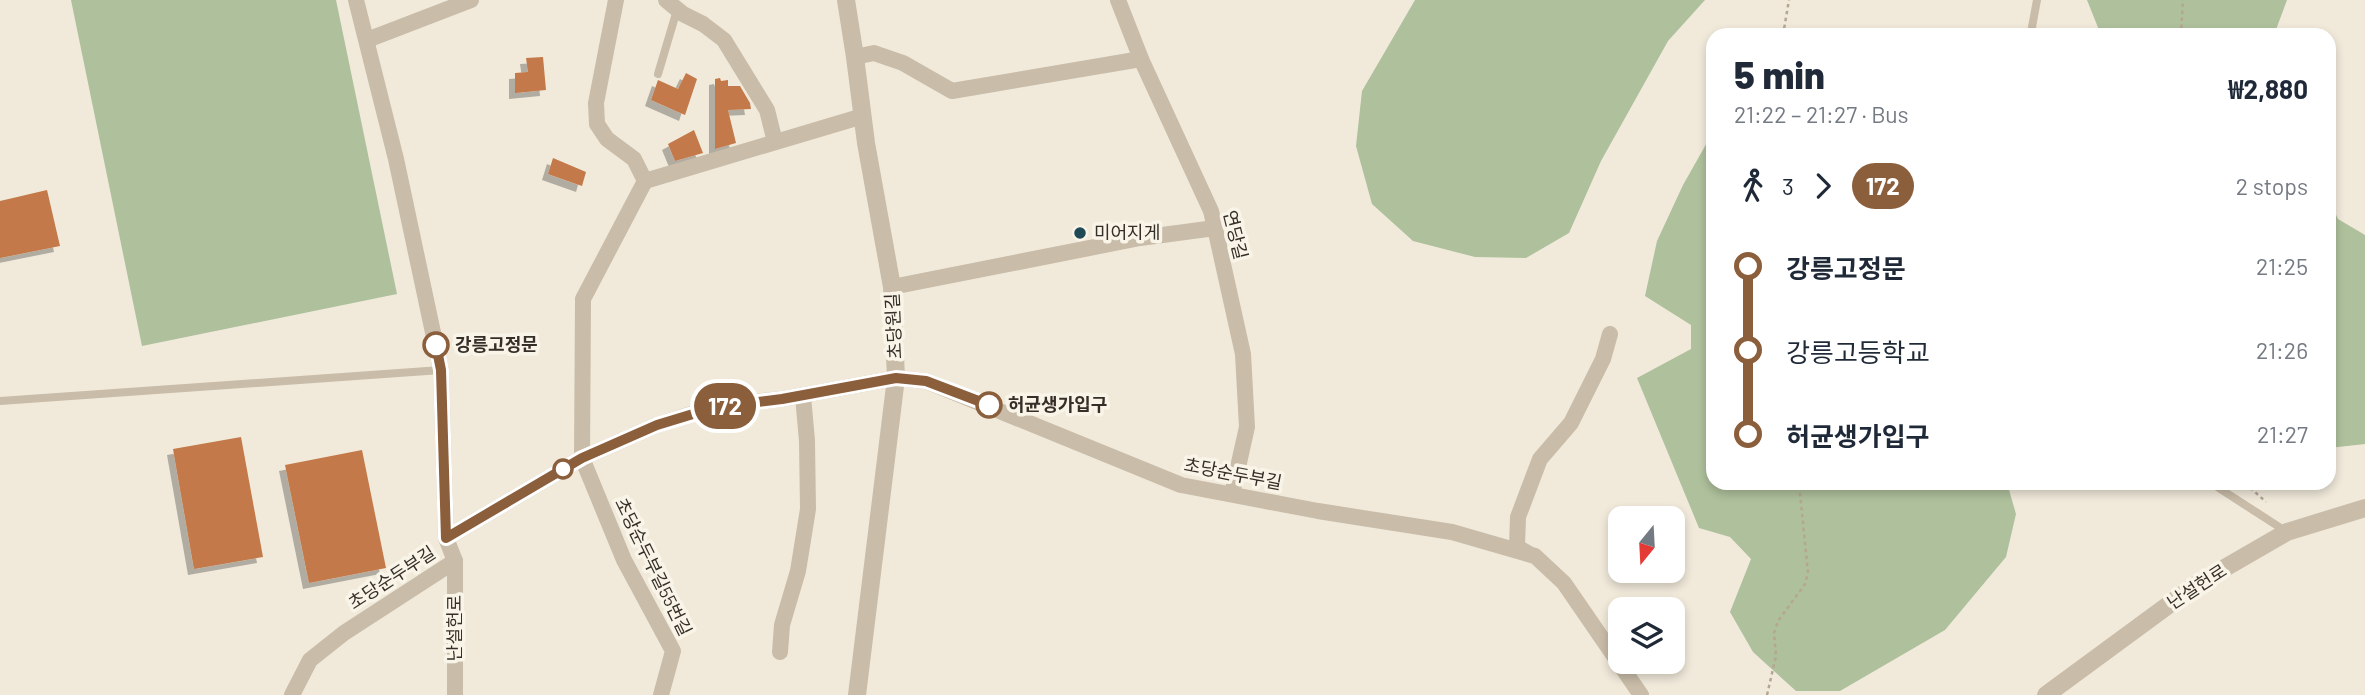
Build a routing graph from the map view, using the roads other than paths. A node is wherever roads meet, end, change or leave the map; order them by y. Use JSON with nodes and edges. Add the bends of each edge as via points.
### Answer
{"nodes":[{"id":1,"x":356,"y":0,"type":"edge"},
{"id":2,"x":471,"y":0,"type":"edge"},
{"id":3,"x":616,"y":0,"type":"edge"},
{"id":4,"x":846,"y":0,"type":"edge"},
{"id":5,"x":1118,"y":0,"type":"edge"},
{"id":6,"x":2037,"y":0,"type":"edge"},
{"id":7,"x":672,"y":5,"type":"edge"},
{"id":8,"x":2032,"y":28,"type":"edge"},
{"id":9,"x":366,"y":40,"type":"junction"},
{"id":10,"x":855,"y":57,"type":"junction"},
{"id":11,"x":1141,"y":59,"type":"junction"},
{"id":12,"x":658,"y":74,"type":"dead end"},
{"id":13,"x":863,"y":116,"type":"junction"},
{"id":14,"x":775,"y":142,"type":"junction"},
{"id":15,"x":645,"y":181,"type":"junction"},
{"id":16,"x":1215,"y":228,"type":"junction"},
{"id":17,"x":892,"y":287,"type":"junction"},
{"id":18,"x":1609,"y":334,"type":"dead end"},
{"id":19,"x":441,"y":370,"type":"junction"},
{"id":20,"x":896,"y":378,"type":"junction"},
{"id":21,"x":803,"y":396,"type":"junction"},
{"id":22,"x":0,"y":401,"type":"edge"},
{"id":23,"x":582,"y":458,"type":"junction"},
{"id":24,"x":2222,"y":490,"type":"edge"},
{"id":25,"x":1232,"y":494,"type":"junction"},
{"id":26,"x":2365,"y":508,"type":"edge"},
{"id":27,"x":2287,"y":532,"type":"junction"},
{"id":28,"x":446,"y":538,"type":"junction"},
{"id":29,"x":1535,"y":556,"type":"junction"},
{"id":30,"x":455,"y":561,"type":"junction"},
{"id":31,"x":780,"y":652,"type":"dead end"},
{"id":32,"x":292,"y":695,"type":"edge"},
{"id":33,"x":455,"y":695,"type":"edge"},
{"id":34,"x":662,"y":695,"type":"edge"},
{"id":35,"x":857,"y":695,"type":"edge"},
{"id":36,"x":1641,"y":695,"type":"edge"},
{"id":37,"x":2046,"y":695,"type":"edge"}],
"edges":[{"from":1,"to":9,"type":"street"},
{"from":2,"to":9,"type":"street"},
{"from":3,"to":15,"type":"street","via":[[596,103],[597,124],[607,139],[634,159]]},
{"from":4,"to":10,"type":"street","name":"초당원길"},
{"from":5,"to":11,"type":"street","name":"연당길"},
{"from":6,"to":8,"type":"lane"},
{"from":7,"to":12,"type":"lane"},
{"from":7,"to":14,"type":"street","via":[[724,40],[768,110]]},
{"from":9,"to":19,"type":"street"},
{"from":10,"to":11,"type":"street","via":[[874,53],[903,63],[952,91]]},
{"from":10,"to":13,"type":"street","name":"초당원길"},
{"from":11,"to":16,"type":"street","name":"연당길"},
{"from":13,"to":14,"type":"street"},
{"from":13,"to":17,"type":"street","name":"초당원길"},
{"from":14,"to":15,"type":"street"},
{"from":15,"to":23,"type":"street","via":[[583,299]]},
{"from":16,"to":17,"type":"street","via":[[1140,238]]},
{"from":16,"to":25,"type":"street","name":"연당길","via":[[1243,354],[1247,427]]},
{"from":17,"to":20,"type":"street","name":"초당원길"},
{"from":18,"to":29,"type":"street","via":[[1603,359],[1571,423],[1540,459],[1518,517],[1517,547]]},
{"from":19,"to":22,"type":"lane"},
{"from":19,"to":28,"type":"street"},
{"from":20,"to":21,"type":"street","name":"초당순두부길"},
{"from":20,"to":25,"type":"street","name":"초당순두부길","via":[[926,381],[1181,485]]},
{"from":20,"to":35,"type":"street","name":"초당원길"},
{"from":21,"to":23,"type":"street","name":"초당순두부길","via":[[716,407],[657,425]]},
{"from":21,"to":31,"type":"street","via":[[808,509]]},
{"from":23,"to":28,"type":"street","name":"초당순두부길"},
{"from":23,"to":34,"type":"street","name":"초당순두부길55번길","via":[[624,560],[673,651]]},
{"from":24,"to":27,"type":"lane"},
{"from":25,"to":29,"type":"street","name":"초당순두부길","via":[[1452,532]]},
{"from":26,"to":27,"type":"street","name":"난설헌로"},
{"from":27,"to":37,"type":"street","name":"난설헌로","via":[[2197,584]]},
{"from":28,"to":30,"type":"street","name":"초당순두부길"},
{"from":29,"to":36,"type":"street","name":"초당순두부길","via":[[1564,583]]},
{"from":30,"to":32,"type":"street","name":"초당순두부길","via":[[344,632],[310,660]]},
{"from":30,"to":33,"type":"street","name":"난설헌로"}]}
